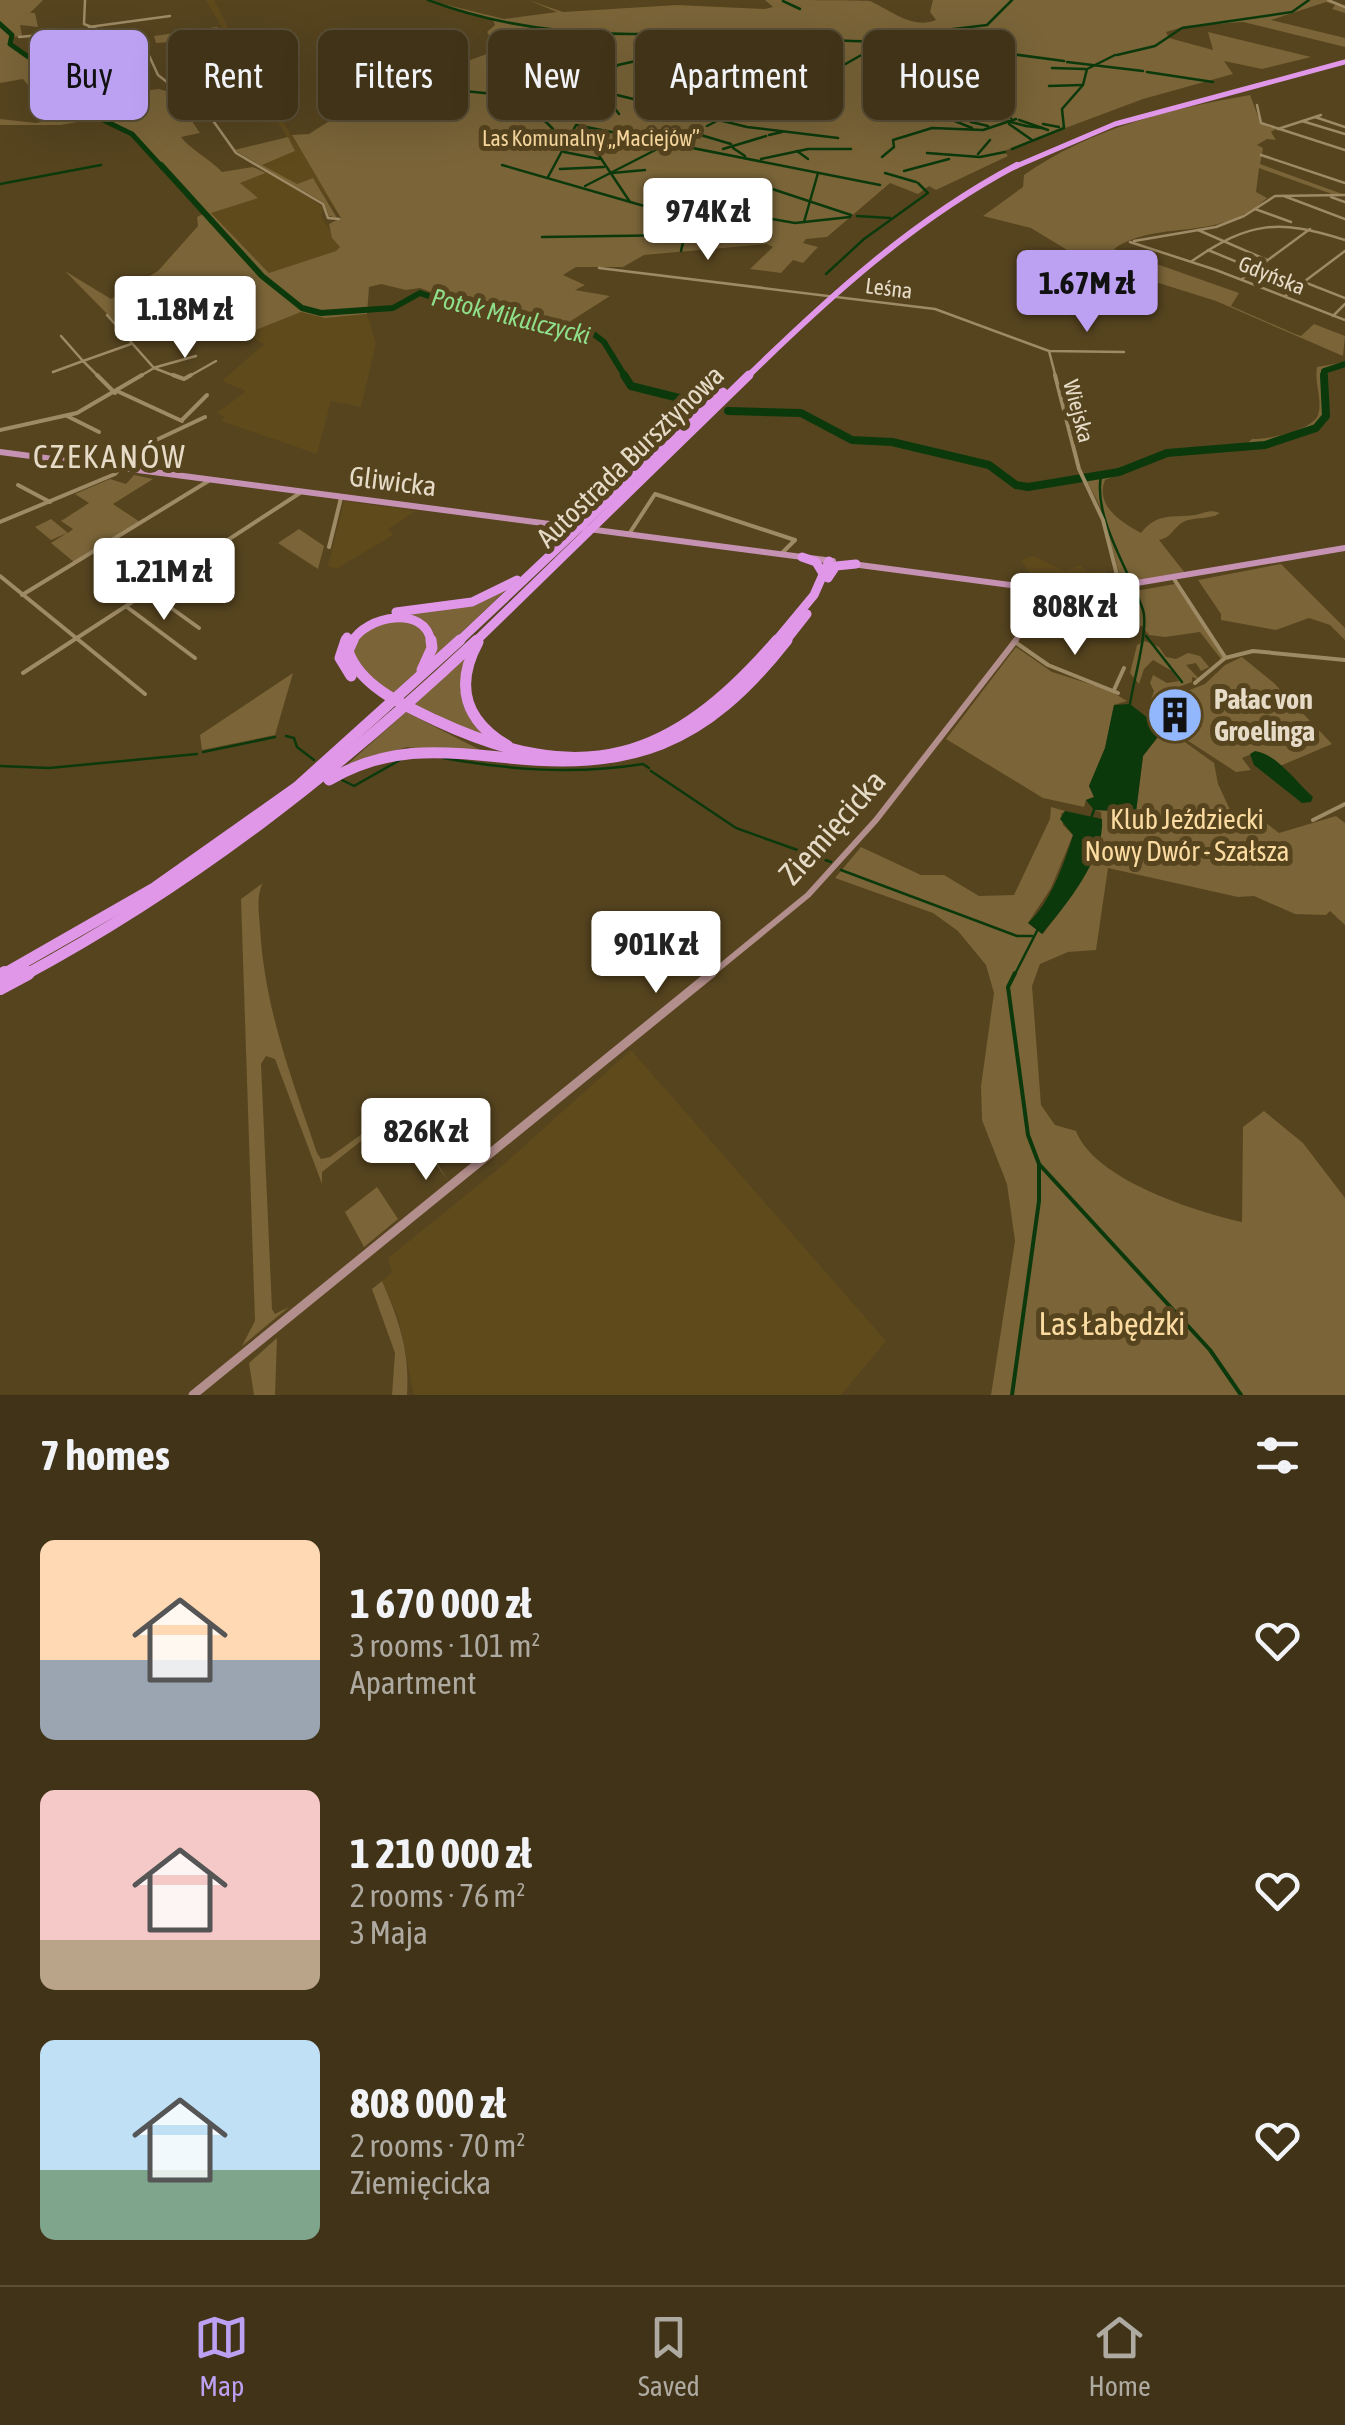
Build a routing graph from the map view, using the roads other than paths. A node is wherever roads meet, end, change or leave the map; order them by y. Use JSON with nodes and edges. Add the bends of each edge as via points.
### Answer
{"nodes":[{"id":1,"x":84,"y":0,"type":"edge"},
{"id":2,"x":1328,"y":0,"type":"edge"},
{"id":3,"x":1345,"y":6,"type":"edge"},
{"id":4,"x":170,"y":16,"type":"dead end"},
{"id":5,"x":88,"y":28,"type":"junction"},
{"id":6,"x":93,"y":30,"type":"edge"},
{"id":7,"x":30,"y":36,"type":"edge"},
{"id":8,"x":19,"y":38,"type":"dead end"},
{"id":9,"x":148,"y":52,"type":"edge"},
{"id":10,"x":1345,"y":60,"type":"edge"},
{"id":11,"x":168,"y":82,"type":"edge"},
{"id":12,"x":1257,"y":105,"type":"dead end"},
{"id":13,"x":1321,"y":115,"type":"dead end"},
{"id":14,"x":1315,"y":117,"type":"junction"},
{"id":15,"x":212,"y":120,"type":"edge"},
{"id":16,"x":1302,"y":121,"type":"junction"},
{"id":17,"x":1345,"y":128,"type":"edge"},
{"id":18,"x":1278,"y":129,"type":"junction"},
{"id":19,"x":1345,"y":134,"type":"edge"},
{"id":20,"x":1345,"y":150,"type":"edge"},
{"id":21,"x":1262,"y":155,"type":"dead end"},
{"id":22,"x":1345,"y":184,"type":"edge"},
{"id":23,"x":1324,"y":194,"type":"junction"},
{"id":24,"x":1282,"y":195,"type":"junction"},
{"id":25,"x":1345,"y":195,"type":"edge"},
{"id":26,"x":1345,"y":202,"type":"edge"},
{"id":27,"x":1255,"y":209,"type":"junction"},
{"id":28,"x":338,"y":218,"type":"dead end"},
{"id":29,"x":1345,"y":219,"type":"edge"},
{"id":30,"x":1295,"y":224,"type":"junction"},
{"id":31,"x":1310,"y":229,"type":"junction"},
{"id":32,"x":1198,"y":230,"type":"junction"},
{"id":33,"x":1345,"y":240,"type":"edge"},
{"id":34,"x":1220,"y":242,"type":"junction"},
{"id":35,"x":1208,"y":250,"type":"junction"},
{"id":36,"x":1345,"y":250,"type":"edge"},
{"id":37,"x":1267,"y":260,"type":"junction"},
{"id":38,"x":1192,"y":261,"type":"junction"},
{"id":39,"x":1261,"y":265,"type":"junction"},
{"id":40,"x":600,"y":268,"type":"dead end"},
{"id":41,"x":1255,"y":270,"type":"junction"},
{"id":42,"x":1242,"y":279,"type":"junction"},
{"id":43,"x":1304,"y":282,"type":"junction"},
{"id":44,"x":813,"y":294,"type":"joint"},
{"id":45,"x":1284,"y":296,"type":"junction"},
{"id":46,"x":848,"y":298,"type":"joint"},
{"id":47,"x":1345,"y":298,"type":"edge"},
{"id":48,"x":1345,"y":304,"type":"edge"},
{"id":49,"x":107,"y":315,"type":"dead end"},
{"id":50,"x":1333,"y":316,"type":"junction"},
{"id":51,"x":1345,"y":320,"type":"edge"},
{"id":52,"x":60,"y":336,"type":"dead end"},
{"id":53,"x":132,"y":343,"type":"junction"},
{"id":54,"x":1049,"y":351,"type":"junction"},
{"id":55,"x":1124,"y":352,"type":"dead end"},
{"id":56,"x":196,"y":356,"type":"dead end"},
{"id":57,"x":84,"y":361,"type":"junction"},
{"id":58,"x":216,"y":361,"type":"dead end"},
{"id":59,"x":153,"y":368,"type":"junction"},
{"id":60,"x":53,"y":372,"type":"dead end"},
{"id":61,"x":116,"y":392,"type":"junction"},
{"id":62,"x":207,"y":395,"type":"dead end"},
{"id":63,"x":67,"y":416,"type":"junction"},
{"id":64,"x":205,"y":417,"type":"dead end"},
{"id":65,"x":182,"y":421,"type":"junction"},
{"id":66,"x":176,"y":428,"type":"junction"},
{"id":67,"x":0,"y":430,"type":"edge"},
{"id":68,"x":99,"y":432,"type":"dead end"},
{"id":69,"x":125,"y":451,"type":"dead end"},
{"id":70,"x":0,"y":452,"type":"edge"},
{"id":71,"x":129,"y":457,"type":"junction"},
{"id":72,"x":121,"y":468,"type":"junction"},
{"id":73,"x":210,"y":480,"type":"junction"},
{"id":74,"x":18,"y":485,"type":"dead end"},
{"id":75,"x":302,"y":492,"type":"junction"},
{"id":76,"x":342,"y":497,"type":"junction"},
{"id":77,"x":50,"y":502,"type":"junction"},
{"id":78,"x":0,"y":522,"type":"edge"},
{"id":79,"x":579,"y":534,"type":"junction"},
{"id":80,"x":629,"y":534,"type":"junction"},
{"id":81,"x":329,"y":547,"type":"dead end"},
{"id":82,"x":558,"y":548,"type":"junction"},
{"id":83,"x":1345,"y":548,"type":"edge"},
{"id":84,"x":781,"y":554,"type":"junction"},
{"id":85,"x":802,"y":557,"type":"junction"},
{"id":86,"x":829,"y":559,"type":"junction"},
{"id":87,"x":856,"y":564,"type":"junction"},
{"id":88,"x":826,"y":574,"type":"junction"},
{"id":89,"x":0,"y":576,"type":"edge"},
{"id":90,"x":969,"y":578,"type":"junction"},
{"id":91,"x":1174,"y":579,"type":"junction"},
{"id":92,"x":1127,"y":587,"type":"junction"},
{"id":93,"x":149,"y":592,"type":"junction"},
{"id":94,"x":1031,"y":593,"type":"junction"},
{"id":95,"x":22,"y":594,"type":"junction"},
{"id":96,"x":1048,"y":596,"type":"junction"},
{"id":97,"x":126,"y":607,"type":"junction"},
{"id":98,"x":501,"y":614,"type":"junction"},
{"id":99,"x":1037,"y":614,"type":"junction"},
{"id":100,"x":199,"y":628,"type":"dead end"},
{"id":101,"x":78,"y":639,"type":"junction"},
{"id":102,"x":1015,"y":642,"type":"junction"},
{"id":103,"x":195,"y":658,"type":"dead end"},
{"id":104,"x":1226,"y":658,"type":"junction"},
{"id":105,"x":1345,"y":660,"type":"edge"},
{"id":106,"x":1124,"y":668,"type":"dead end"},
{"id":107,"x":23,"y":673,"type":"dead end"},
{"id":108,"x":1195,"y":683,"type":"dead end"},
{"id":109,"x":409,"y":693,"type":"junction"},
{"id":110,"x":145,"y":694,"type":"dead end"},
{"id":111,"x":392,"y":710,"type":"junction"},
{"id":112,"x":531,"y":758,"type":"junction"},
{"id":113,"x":1345,"y":804,"type":"edge"},
{"id":114,"x":1314,"y":820,"type":"dead end"},
{"id":115,"x":262,"y":826,"type":"junction"},
{"id":116,"x":0,"y":976,"type":"edge"},
{"id":117,"x":0,"y":988,"type":"edge"},
{"id":118,"x":193,"y":1395,"type":"edge"}],
"edges":[{"from":1,"to":5,"type":"street"},
{"from":2,"to":3,"type":"street"},
{"from":4,"to":5,"type":"street"},
{"from":5,"to":6,"type":"street"},
{"from":7,"to":8,"type":"street"},
{"from":9,"to":11,"type":"street"},
{"from":10,"to":79,"type":"highway","name":"Autostrada Bursztynowa","via":[[1188,97],[1106,126],[1034,156],[926,220],[854,278]]},
{"from":12,"to":18,"type":"street","via":[[1261,124]]},
{"from":13,"to":14,"type":"street"},
{"from":14,"to":16,"type":"street"},
{"from":14,"to":17,"type":"street"},
{"from":15,"to":28,"type":"street","via":[[242,158],[323,204],[328,218]]},
{"from":16,"to":18,"type":"street"},
{"from":16,"to":19,"type":"street"},
{"from":18,"to":20,"type":"street"},
{"from":21,"to":22,"type":"street"},
{"from":23,"to":24,"type":"street"},
{"from":23,"to":25,"type":"street"},
{"from":23,"to":26,"type":"street"},
{"from":24,"to":27,"type":"street"},
{"from":24,"to":29,"type":"street"},
{"from":27,"to":30,"type":"street"},
{"from":27,"to":32,"type":"street"},
{"from":30,"to":31,"type":"street"},
{"from":30,"to":34,"type":"street","via":[[1246,228]]},
{"from":31,"to":33,"type":"street"},
{"from":31,"to":37,"type":"street"},
{"from":32,"to":34,"type":"street"},
{"from":32,"to":38,"type":"street","name":"Gdyńska","via":[[1130,242]]},
{"from":34,"to":35,"type":"street"},
{"from":34,"to":37,"type":"street"},
{"from":35,"to":38,"type":"street"},
{"from":35,"to":41,"type":"street"},
{"from":36,"to":43,"type":"street"},
{"from":37,"to":39,"type":"street"},
{"from":38,"to":42,"type":"street","name":"Gdyńska"},
{"from":39,"to":41,"type":"street"},
{"from":39,"to":43,"type":"street"},
{"from":40,"to":44,"type":"street","name":"Leśna"},
{"from":41,"to":42,"type":"street"},
{"from":42,"to":45,"type":"street","name":"Gdyńska"},
{"from":43,"to":45,"type":"street"},
{"from":43,"to":47,"type":"street"},
{"from":44,"to":46,"type":"street","name":"Leśna"},
{"from":45,"to":50,"type":"street","name":"Gdyńska"},
{"from":46,"to":54,"type":"street","name":"Leśna","via":[[941,310]]},
{"from":48,"to":50,"type":"street"},
{"from":49,"to":53,"type":"street"},
{"from":50,"to":51,"type":"street","name":"Gdyńska"},
{"from":52,"to":57,"type":"street"},
{"from":53,"to":57,"type":"street"},
{"from":53,"to":59,"type":"street"},
{"from":54,"to":55,"type":"street"},
{"from":54,"to":92,"type":"street","name":"Wiejska","via":[[1082,479]]},
{"from":56,"to":59,"type":"street"},
{"from":57,"to":60,"type":"street"},
{"from":57,"to":61,"type":"street"},
{"from":58,"to":59,"type":"street","via":[[184,379]]},
{"from":59,"to":61,"type":"street"},
{"from":61,"to":63,"type":"street"},
{"from":61,"to":65,"type":"street"},
{"from":62,"to":65,"type":"street"},
{"from":63,"to":67,"type":"street"},
{"from":63,"to":68,"type":"street"},
{"from":64,"to":66,"type":"street"},
{"from":65,"to":66,"type":"street"},
{"from":66,"to":71,"type":"street"},
{"from":69,"to":71,"type":"street"},
{"from":70,"to":72,"type":"main road","name":"Gliwicka"},
{"from":71,"to":72,"type":"street"},
{"from":72,"to":73,"type":"main road","name":"Gliwicka"},
{"from":72,"to":77,"type":"street"},
{"from":73,"to":75,"type":"main road","name":"Gliwicka"},
{"from":73,"to":95,"type":"street"},
{"from":74,"to":77,"type":"street"},
{"from":75,"to":76,"type":"main road","name":"Gliwicka"},
{"from":75,"to":93,"type":"street"},
{"from":76,"to":80,"type":"main road","name":"Gliwicka"},
{"from":76,"to":81,"type":"street"},
{"from":77,"to":78,"type":"street"},
{"from":79,"to":82,"type":"highway","name":"Autostrada Bursztynowa"},
{"from":79,"to":98,"type":"highway","name":"Autostrada Bursztynowa"},
{"from":80,"to":84,"type":"main road","name":"Gliwicka"},
{"from":80,"to":84,"type":"street","via":[[656,494],[795,540]]},
{"from":82,"to":109,"type":"highway","name":"Autostrada Bursztynowa"},
{"from":82,"to":112,"type":"highway","via":[[486,597],[374,617],[348,634],[341,650],[343,666],[364,686],[468,744]]},
{"from":83,"to":91,"type":"main road"},
{"from":84,"to":85,"type":"main road","name":"Gliwicka"},
{"from":84,"to":86,"type":"main road","name":"Gliwicka"},
{"from":85,"to":86,"type":"main road","name":"Gliwicka"},
{"from":85,"to":88,"type":"highway"},
{"from":86,"to":87,"type":"main road"},
{"from":86,"to":88,"type":"highway"},
{"from":86,"to":90,"type":"main road"},
{"from":87,"to":88,"type":"highway"},
{"from":87,"to":90,"type":"main road"},
{"from":88,"to":112,"type":"highway","via":[[817,602],[764,671],[691,733],[624,758],[575,764]]},
{"from":89,"to":95,"type":"street"},
{"from":90,"to":94,"type":"main road"},
{"from":91,"to":92,"type":"main road"},
{"from":91,"to":104,"type":"street"},
{"from":92,"to":96,"type":"main road"},
{"from":93,"to":97,"type":"street"},
{"from":93,"to":100,"type":"street"},
{"from":94,"to":96,"type":"main road"},
{"from":94,"to":96,"type":"main road"},
{"from":94,"to":99,"type":"street"},
{"from":95,"to":101,"type":"street"},
{"from":96,"to":99,"type":"street","name":"Ziemięcicka"},
{"from":97,"to":101,"type":"street"},
{"from":97,"to":103,"type":"street"},
{"from":98,"to":109,"type":"highway","name":"Autostrada Bursztynowa"},
{"from":98,"to":112,"type":"highway","via":[[470,654],[462,692],[486,734]]},
{"from":99,"to":102,"type":"street","name":"Ziemięcicka"},
{"from":101,"to":107,"type":"street"},
{"from":101,"to":110,"type":"street"},
{"from":102,"to":106,"type":"street","via":[[1048,666],[1116,692]]},
{"from":102,"to":118,"type":"street","name":"Ziemięcicka","via":[[861,839],[798,904]]},
{"from":104,"to":105,"type":"street","via":[[1262,652]]},
{"from":104,"to":108,"type":"street"},
{"from":109,"to":111,"type":"highway","name":"Autostrada Bursztynowa"},
{"from":109,"to":112,"type":"highway","via":[[434,647],[424,625],[384,619],[354,636],[348,656],[362,677],[472,739]]},
{"from":111,"to":115,"type":"highway","name":"Autostrada Bursztynowa"},
{"from":111,"to":116,"type":"highway","name":"Autostrada Bursztynowa","via":[[218,846]]},
{"from":112,"to":115,"type":"highway","via":[[443,749],[389,752],[342,771]]},
{"from":113,"to":114,"type":"street"},
{"from":115,"to":117,"type":"highway","name":"Autostrada Bursztynowa","via":[[158,898]]}]}
